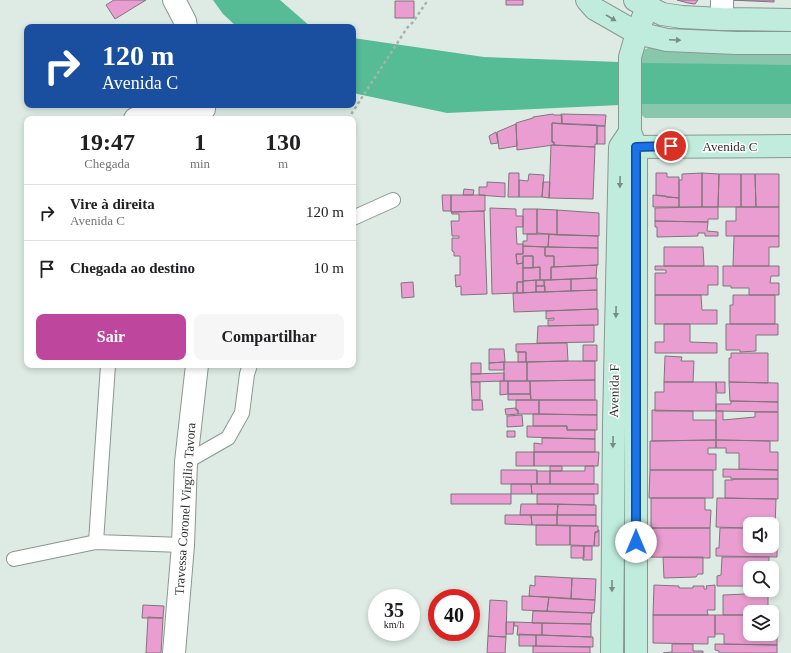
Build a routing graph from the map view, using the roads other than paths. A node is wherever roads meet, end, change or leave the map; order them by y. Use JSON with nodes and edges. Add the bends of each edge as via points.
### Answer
{"nodes":[{"id":1,"x":174,"y":0,"type":"edge"},
{"id":2,"x":587,"y":0,"type":"edge"},
{"id":3,"x":641,"y":3,"type":"edge"},
{"id":4,"x":722,"y":10,"type":"edge"},
{"id":5,"x":791,"y":20,"type":"edge"},
{"id":6,"x":186,"y":24,"type":"edge"},
{"id":7,"x":637,"y":33,"type":"junction"},
{"id":8,"x":791,"y":43,"type":"edge"},
{"id":9,"x":205,"y":111,"type":"edge"},
{"id":10,"x":161,"y":116,"type":"edge"},
{"id":11,"x":629,"y":138,"type":"junction"},
{"id":12,"x":791,"y":146,"type":"edge"},
{"id":13,"x":393,"y":200,"type":"dead end"},
{"id":14,"x":356,"y":217,"type":"edge"},
{"id":15,"x":108,"y":368,"type":"edge"},
{"id":16,"x":197,"y":368,"type":"edge"},
{"id":17,"x":249,"y":368,"type":"edge"},
{"id":18,"x":186,"y":462,"type":"junction"},
{"id":19,"x":96,"y":542,"type":"junction"},
{"id":20,"x":183,"y":544,"type":"junction"},
{"id":21,"x":612,"y":558,"type":"junction"},
{"id":22,"x":636,"y":558,"type":"junction"},
{"id":23,"x":14,"y":559,"type":"dead end"},
{"id":24,"x":174,"y":653,"type":"edge"},
{"id":25,"x":612,"y":653,"type":"edge"},
{"id":26,"x":636,"y":653,"type":"edge"}],
"edges":[{"from":1,"to":6,"type":"street"},
{"from":2,"to":7,"type":"street","one_way":true,"via":[[595,9]]},
{"from":3,"to":4,"type":"street","via":[[662,14],[682,17]]},
{"from":3,"to":7,"type":"street"},
{"from":4,"to":5,"type":"street"},
{"from":7,"to":8,"type":"street","one_way":true,"via":[[667,40]]},
{"from":7,"to":11,"type":"street","via":[[630,57]]},
{"from":9,"to":10,"type":"street"},
{"from":11,"to":12,"type":"street","name":"Avenida C","via":[[671,146]]},
{"from":11,"to":21,"type":"street","name":"Avenida F","one_way":true,"via":[[614,424]]},
{"from":11,"to":22,"type":"street","name":"Avenida F"},
{"from":13,"to":14,"type":"lane"},
{"from":15,"to":19,"type":"lane"},
{"from":16,"to":18,"type":"street","name":"Travessa Coronel Virgilio Tavora"},
{"from":17,"to":18,"type":"lane","via":[[242,413],[228,438]]},
{"from":18,"to":20,"type":"street","name":"Travessa Coronel Virgilio Tavora"},
{"from":19,"to":20,"type":"lane"},
{"from":19,"to":23,"type":"lane"},
{"from":20,"to":24,"type":"street","name":"Travessa Coronel Virgilio Tavora"},
{"from":21,"to":22,"type":"street"},
{"from":21,"to":25,"type":"street","name":"Avenida F","one_way":true},
{"from":22,"to":26,"type":"street","name":"Avenida F"}]}
